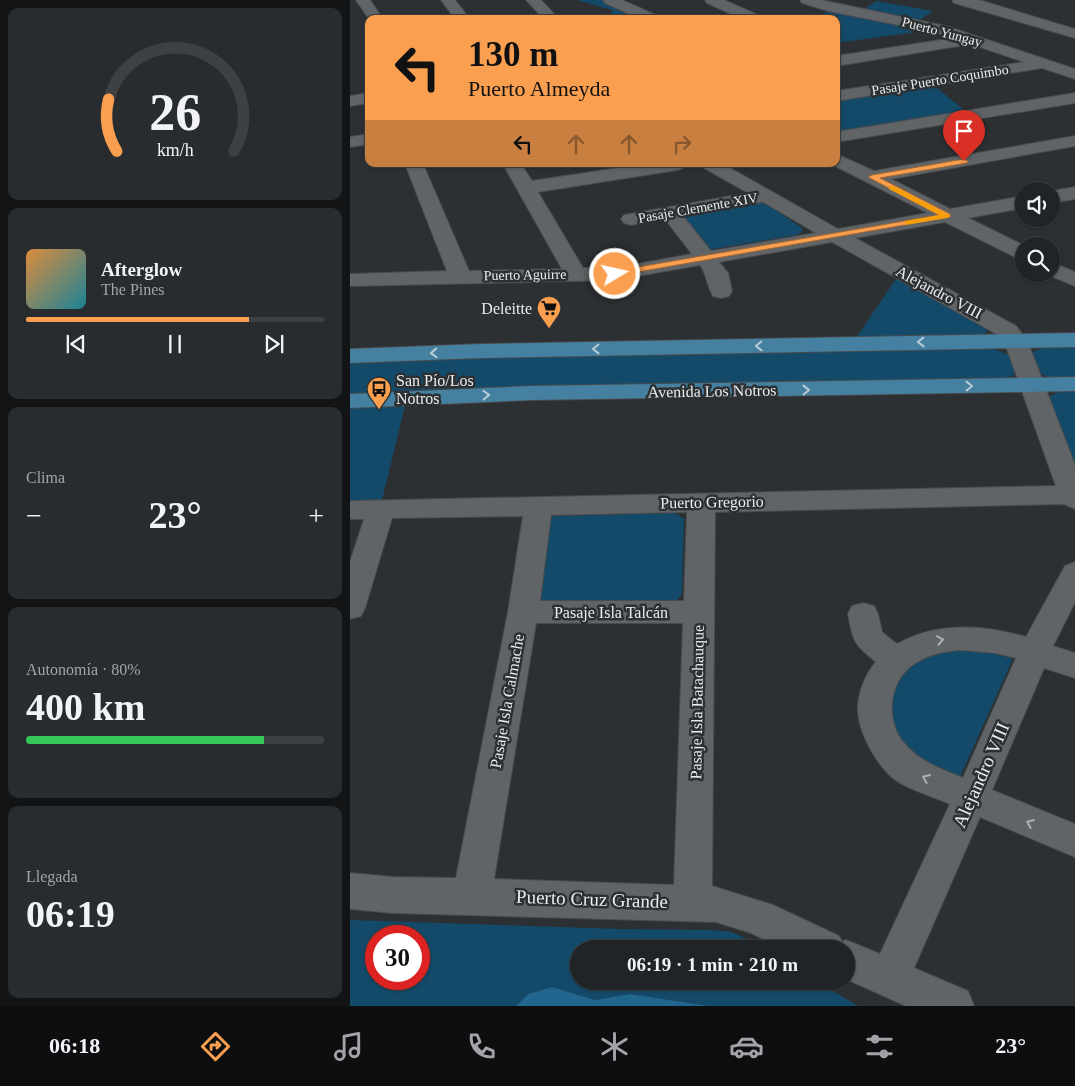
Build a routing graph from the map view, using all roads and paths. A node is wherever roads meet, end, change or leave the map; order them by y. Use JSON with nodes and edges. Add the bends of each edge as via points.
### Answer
{"nodes":[{"id":1,"x":363,"y":0,"type":"edge"},
{"id":2,"x":448,"y":0,"type":"edge"},
{"id":3,"x":533,"y":0,"type":"edge"},
{"id":4,"x":610,"y":0,"type":"edge"},
{"id":5,"x":712,"y":0,"type":"edge"},
{"id":6,"x":807,"y":0,"type":"edge"},
{"id":7,"x":959,"y":0,"type":"edge"},
{"id":8,"x":646,"y":14,"type":"edge"},
{"id":9,"x":373,"y":15,"type":"edge"},
{"id":10,"x":460,"y":15,"type":"edge"},
{"id":11,"x":548,"y":15,"type":"edge"},
{"id":12,"x":746,"y":15,"type":"edge"},
{"id":13,"x":1071,"y":29,"type":"edge"},
{"id":14,"x":974,"y":40,"type":"junction"},
{"id":15,"x":840,"y":60,"type":"edge"},
{"id":16,"x":1044,"y":64,"type":"junction"},
{"id":17,"x":1075,"y":74,"type":"edge"},
{"id":18,"x":840,"y":95,"type":"edge"},
{"id":19,"x":1075,"y":98,"type":"edge"},
{"id":20,"x":365,"y":99,"type":"edge"},
{"id":21,"x":350,"y":101,"type":"edge"},
{"id":22,"x":840,"y":136,"type":"edge"},
{"id":23,"x":365,"y":140,"type":"edge"},
{"id":24,"x":1075,"y":141,"type":"edge"},
{"id":25,"x":350,"y":142,"type":"edge"},
{"id":26,"x":840,"y":161,"type":"edge"},
{"id":27,"x":415,"y":167,"type":"edge"},
{"id":28,"x":514,"y":167,"type":"edge"},
{"id":29,"x":658,"y":167,"type":"edge"},
{"id":30,"x":715,"y":167,"type":"edge"},
{"id":31,"x":872,"y":177,"type":"junction"},
{"id":32,"x":526,"y":188,"type":"junction"},
{"id":33,"x":1075,"y":193,"type":"edge"},
{"id":34,"x":766,"y":196,"type":"junction"},
{"id":35,"x":1060,"y":196,"type":"edge"},
{"id":36,"x":1015,"y":204,"type":"edge"},
{"id":37,"x":670,"y":212,"type":"junction"},
{"id":38,"x":947,"y":216,"type":"junction"},
{"id":39,"x":631,"y":219,"type":"dead end"},
{"id":40,"x":835,"y":235,"type":"junction"},
{"id":41,"x":1015,"y":250,"type":"edge"},
{"id":42,"x":706,"y":259,"type":"junction"},
{"id":43,"x":576,"y":274,"type":"junction"},
{"id":44,"x":460,"y":276,"type":"junction"},
{"id":45,"x":350,"y":280,"type":"edge"},
{"id":46,"x":721,"y":291,"type":"dead end"},
{"id":47,"x":1015,"y":340,"type":"junction"},
{"id":48,"x":1075,"y":340,"type":"edge"},
{"id":49,"x":350,"y":356,"type":"edge"},
{"id":50,"x":1075,"y":384,"type":"edge"},
{"id":51,"x":1032,"y":385,"type":"junction"},
{"id":52,"x":350,"y":401,"type":"edge"},
{"id":53,"x":1074,"y":497,"type":"edge"},
{"id":54,"x":701,"y":502,"type":"junction"},
{"id":55,"x":539,"y":505,"type":"junction"},
{"id":56,"x":381,"y":509,"type":"junction"},
{"id":57,"x":350,"y":510,"type":"edge"},
{"id":58,"x":1075,"y":572,"type":"edge"},
{"id":59,"x":350,"y":608,"type":"edge"},
{"id":60,"x":523,"y":612,"type":"junction"},
{"id":61,"x":698,"y":612,"type":"junction"},
{"id":62,"x":863,"y":614,"type":"dead end"},
{"id":63,"x":1034,"y":653,"type":"junction"},
{"id":64,"x":899,"y":657,"type":"junction"},
{"id":65,"x":1075,"y":666,"type":"edge"},
{"id":66,"x":971,"y":798,"type":"junction"},
{"id":67,"x":1075,"y":842,"type":"edge"},
{"id":68,"x":350,"y":891,"type":"edge"},
{"id":69,"x":472,"y":896,"type":"junction"},
{"id":70,"x":694,"y":902,"type":"junction"},
{"id":71,"x":805,"y":940,"type":"edge"},
{"id":72,"x":855,"y":962,"type":"edge"},
{"id":73,"x":889,"y":978,"type":"junction"},
{"id":74,"x":954,"y":1006,"type":"edge"}],
"edges":[{"from":1,"to":9,"type":"street"},
{"from":2,"to":10,"type":"street"},
{"from":3,"to":11,"type":"street"},
{"from":4,"to":8,"type":"street"},
{"from":5,"to":12,"type":"street"},
{"from":6,"to":14,"type":"street","name":"Puerto Yungay","via":[[941,29]]},
{"from":7,"to":13,"type":"street"},
{"from":14,"to":15,"type":"street"},
{"from":14,"to":16,"type":"street","name":"Puerto Yungay"},
{"from":16,"to":17,"type":"street","name":"Puerto Yungay"},
{"from":16,"to":18,"type":"street","name":"Pasaje Puerto Coquimbo"},
{"from":19,"to":22,"type":"street"},
{"from":20,"to":21,"type":"street"},
{"from":23,"to":25,"type":"street"},
{"from":24,"to":31,"type":"street"},
{"from":26,"to":31,"type":"street"},
{"from":27,"to":44,"type":"street"},
{"from":28,"to":32,"type":"street"},
{"from":29,"to":32,"type":"street"},
{"from":30,"to":34,"type":"street","name":"Alejandro VIII"},
{"from":31,"to":38,"type":"street"},
{"from":32,"to":43,"type":"street"},
{"from":33,"to":35,"type":"street"},
{"from":34,"to":37,"type":"street","name":"Pasaje Clemente XIV"},
{"from":34,"to":40,"type":"street","name":"Alejandro VIII"},
{"from":36,"to":38,"type":"street","name":"Puerto Aguirre"},
{"from":37,"to":39,"type":"street","name":"Pasaje Clemente XIV"},
{"from":37,"to":42,"type":"street"},
{"from":38,"to":40,"type":"street","name":"Puerto Aguirre"},
{"from":38,"to":41,"type":"street"},
{"from":40,"to":42,"type":"street","name":"Puerto Aguirre"},
{"from":40,"to":47,"type":"street","name":"Alejandro VIII","via":[[1003,327]]},
{"from":42,"to":43,"type":"street","name":"Puerto Aguirre","via":[[615,274]]},
{"from":42,"to":46,"type":"street","via":[[717,273]]},
{"from":43,"to":44,"type":"street","name":"Puerto Aguirre"},
{"from":44,"to":45,"type":"street","name":"Puerto Aguirre"},
{"from":47,"to":48,"type":"main road"},
{"from":47,"to":49,"type":"main road","one_way":true},
{"from":47,"to":51,"type":"street","name":"Alejandro VIII"},
{"from":50,"to":51,"type":"main road","name":"Avenida Los Notros"},
{"from":52,"to":51,"type":"main road","name":"Avenida Los Notros","one_way":true,"via":[[532,393]]},
{"from":51,"to":53,"type":"street","name":"Alejandro VIII"},
{"from":53,"to":54,"type":"street","name":"Puerto Gregorio"},
{"from":54,"to":55,"type":"street","name":"Puerto Gregorio"},
{"from":54,"to":61,"type":"street","name":"Pasaje Isla Batachauque"},
{"from":55,"to":56,"type":"street","name":"Puerto Gregorio"},
{"from":55,"to":60,"type":"street","name":"Pasaje Isla Calmache"},
{"from":56,"to":57,"type":"street","name":"Puerto Gregorio"},
{"from":56,"to":59,"type":"street"},
{"from":58,"to":63,"type":"street","name":"Alejandro VIII"},
{"from":60,"to":61,"type":"street","name":"Pasaje Isla Talcán"},
{"from":60,"to":69,"type":"street","name":"Pasaje Isla Calmache"},
{"from":61,"to":70,"type":"street","name":"Pasaje Isla Batachauque"},
{"from":62,"to":64,"type":"street","via":[[868,638],[886,653]]},
{"from":64,"to":63,"type":"street","one_way":true,"via":[[928,643],[964,638],[988,639]]},
{"from":63,"to":65,"type":"street"},
{"from":63,"to":66,"type":"street","name":"Alejandro VIII"},
{"from":66,"to":64,"type":"street","one_way":true,"via":[[910,772],[885,746],[878,731],[873,702],[882,678]]},
{"from":67,"to":66,"type":"street","one_way":true},
{"from":66,"to":73,"type":"street","name":"Alejandro VIII"},
{"from":68,"to":69,"type":"street","name":"Puerto Cruz Grande"},
{"from":69,"to":70,"type":"street","name":"Puerto Cruz Grande"},
{"from":70,"to":71,"type":"street","name":"Puerto Cruz Grande","via":[[735,909]]},
{"from":72,"to":73,"type":"street"},
{"from":73,"to":74,"type":"street"}]}
